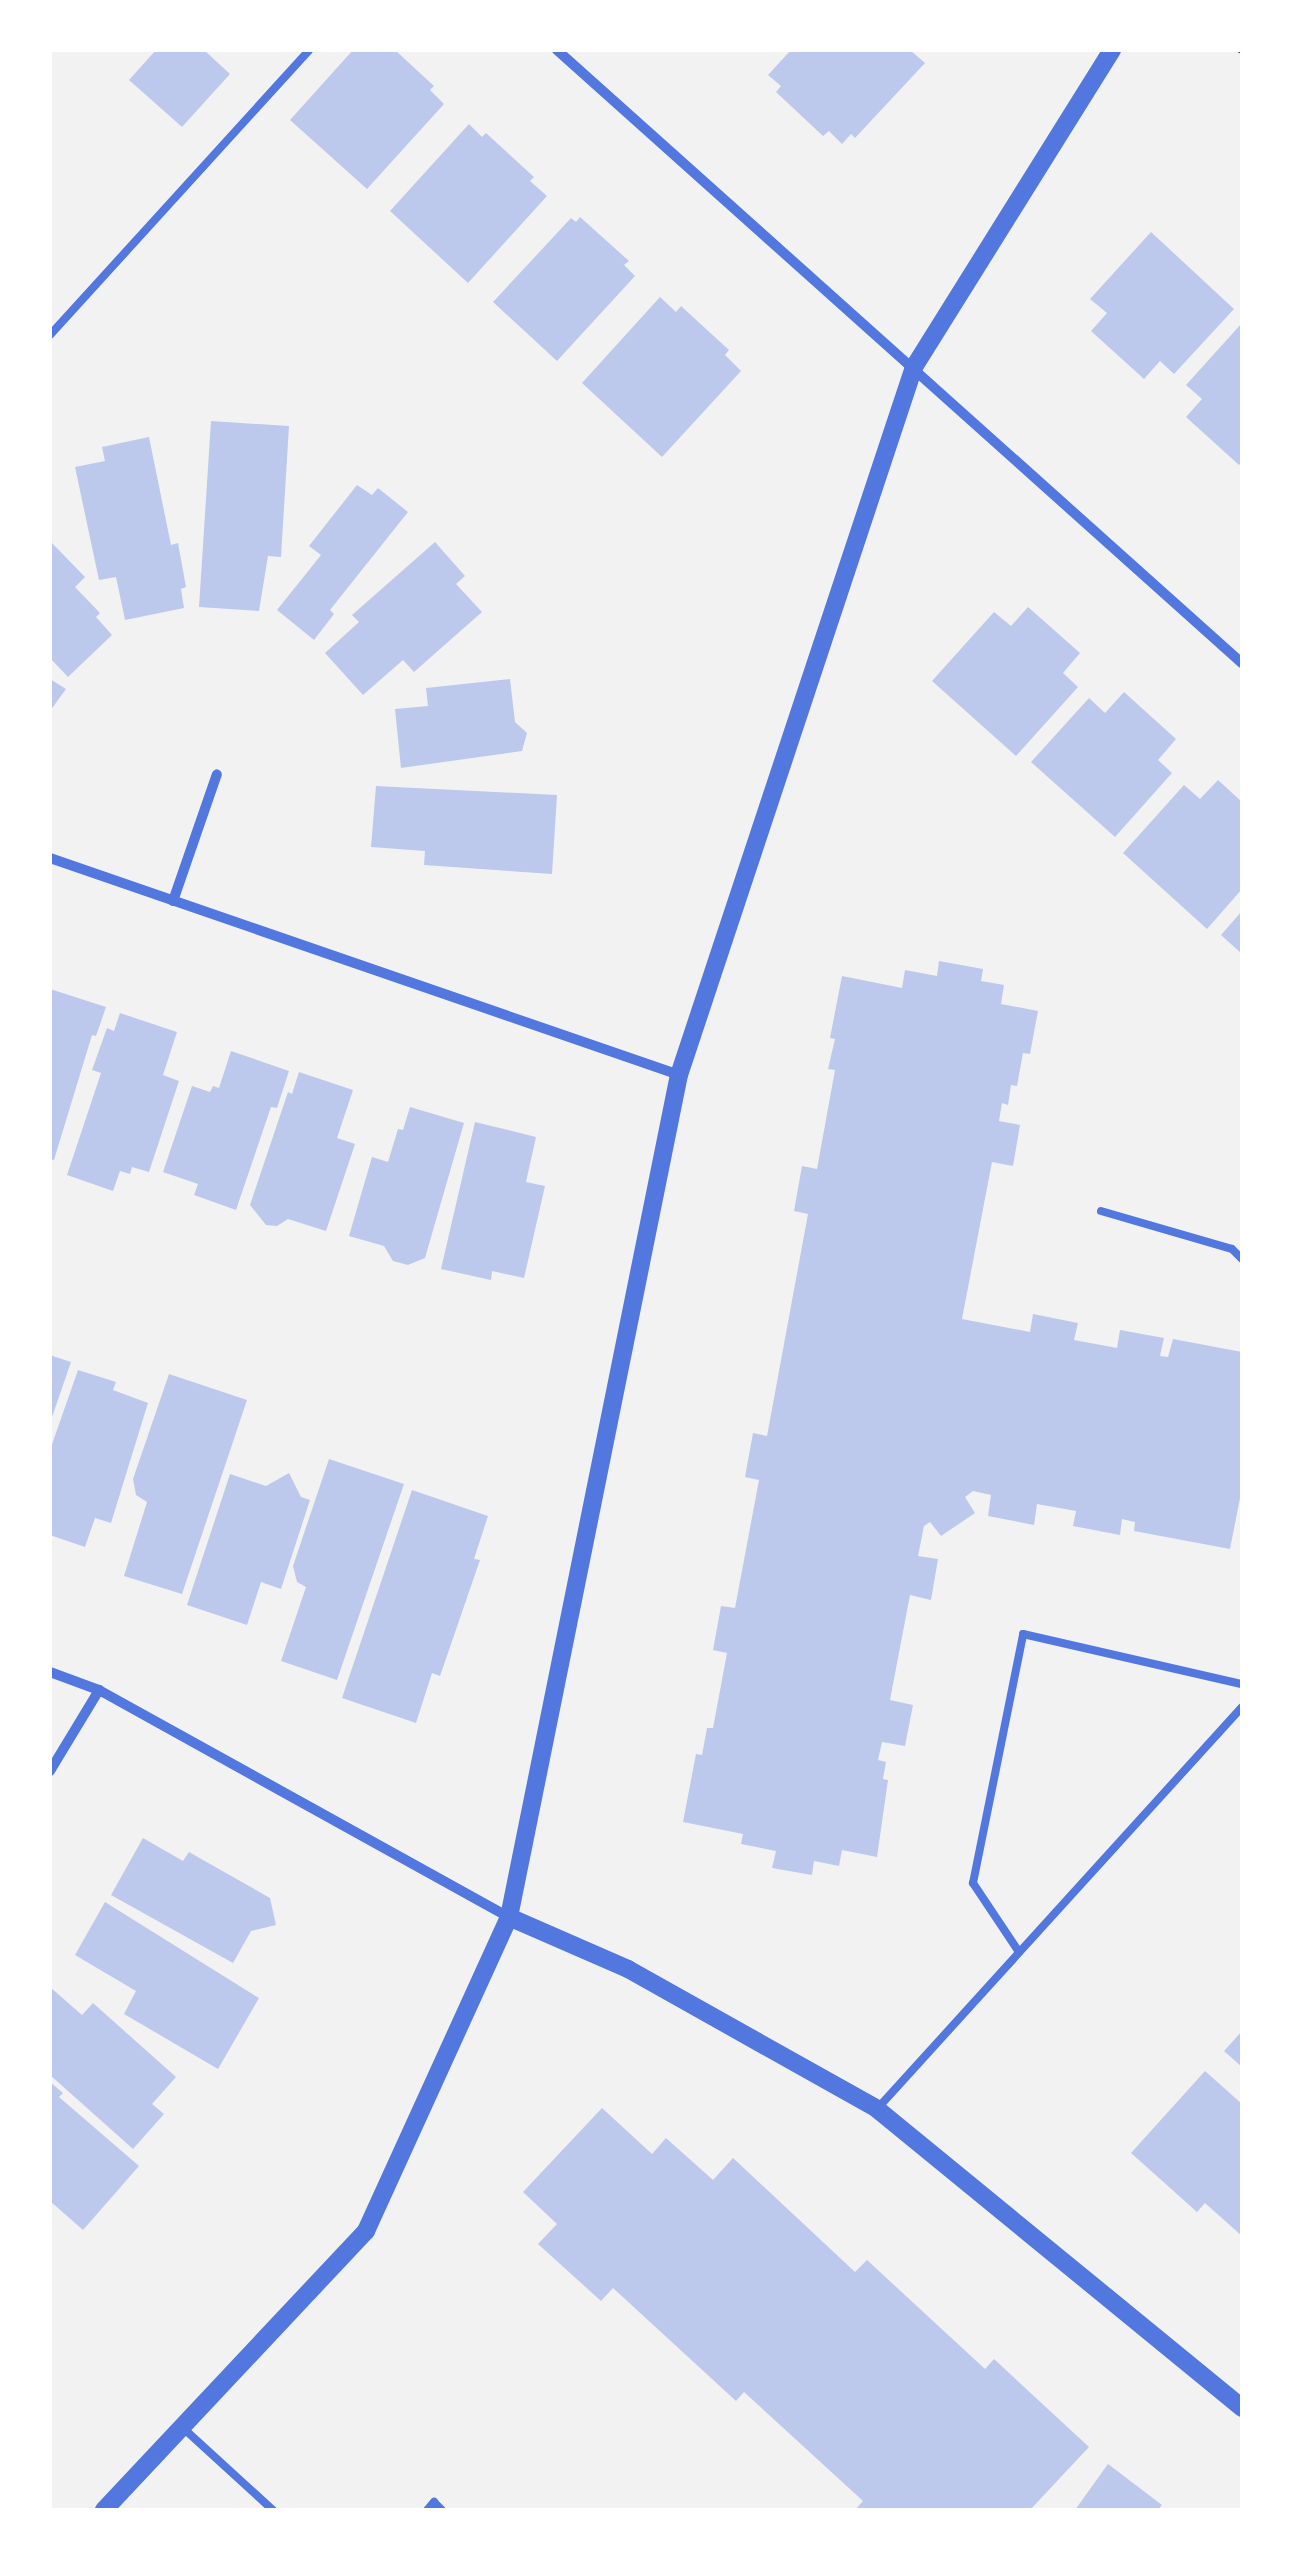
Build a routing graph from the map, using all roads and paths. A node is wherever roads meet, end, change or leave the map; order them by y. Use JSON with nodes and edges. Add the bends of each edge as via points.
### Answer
{"nodes":[{"id":1,"x":308,"y":50,"type":"edge"},
{"id":2,"x":556,"y":50,"type":"edge"},
{"id":3,"x":1112,"y":50,"type":"edge"},
{"id":4,"x":50,"y":335,"type":"edge"},
{"id":5,"x":914,"y":366,"type":"junction"},
{"id":6,"x":1242,"y":663,"type":"edge"},
{"id":7,"x":218,"y":774,"type":"dead end"},
{"id":8,"x":50,"y":858,"type":"edge"},
{"id":9,"x":172,"y":901,"type":"junction"},
{"id":10,"x":678,"y":1075,"type":"junction"},
{"id":11,"x":1101,"y":1212,"type":"dead end"},
{"id":12,"x":1242,"y":1259,"type":"edge"},
{"id":13,"x":50,"y":1672,"type":"edge"},
{"id":14,"x":1242,"y":1684,"type":"edge"},
{"id":15,"x":98,"y":1690,"type":"junction"},
{"id":16,"x":1242,"y":1707,"type":"edge"},
{"id":17,"x":50,"y":1772,"type":"edge"},
{"id":18,"x":509,"y":1917,"type":"junction"},
{"id":19,"x":1020,"y":1952,"type":"junction"},
{"id":20,"x":877,"y":2108,"type":"junction"},
{"id":21,"x":1242,"y":2408,"type":"edge"},
{"id":22,"x":182,"y":2427,"type":"junction"},
{"id":23,"x":104,"y":2510,"type":"edge"},
{"id":24,"x":272,"y":2510,"type":"edge"},
{"id":25,"x":427,"y":2510,"type":"edge"},
{"id":26,"x":442,"y":2510,"type":"edge"}],
"edges":[{"from":1,"to":4,"type":"lane"},
{"from":2,"to":5,"type":"street"},
{"from":3,"to":5,"type":"street"},
{"from":5,"to":6,"type":"street"},
{"from":5,"to":10,"type":"street"},
{"from":7,"to":9,"type":"street"},
{"from":8,"to":9,"type":"street"},
{"from":9,"to":10,"type":"street"},
{"from":10,"to":18,"type":"street"},
{"from":11,"to":12,"type":"lane","via":[[1232,1249]]},
{"from":13,"to":15,"type":"street"},
{"from":14,"to":19,"type":"lane","via":[[1023,1634],[973,1884]]},
{"from":15,"to":17,"type":"street"},
{"from":15,"to":18,"type":"street"},
{"from":16,"to":19,"type":"lane"},
{"from":18,"to":20,"type":"street","via":[[628,1969]]},
{"from":18,"to":22,"type":"street","via":[[366,2231]]},
{"from":19,"to":20,"type":"lane"},
{"from":20,"to":21,"type":"street"},
{"from":22,"to":23,"type":"street"},
{"from":22,"to":24,"type":"lane"},
{"from":25,"to":26,"type":"lane","via":[[434,2502]]}]}
